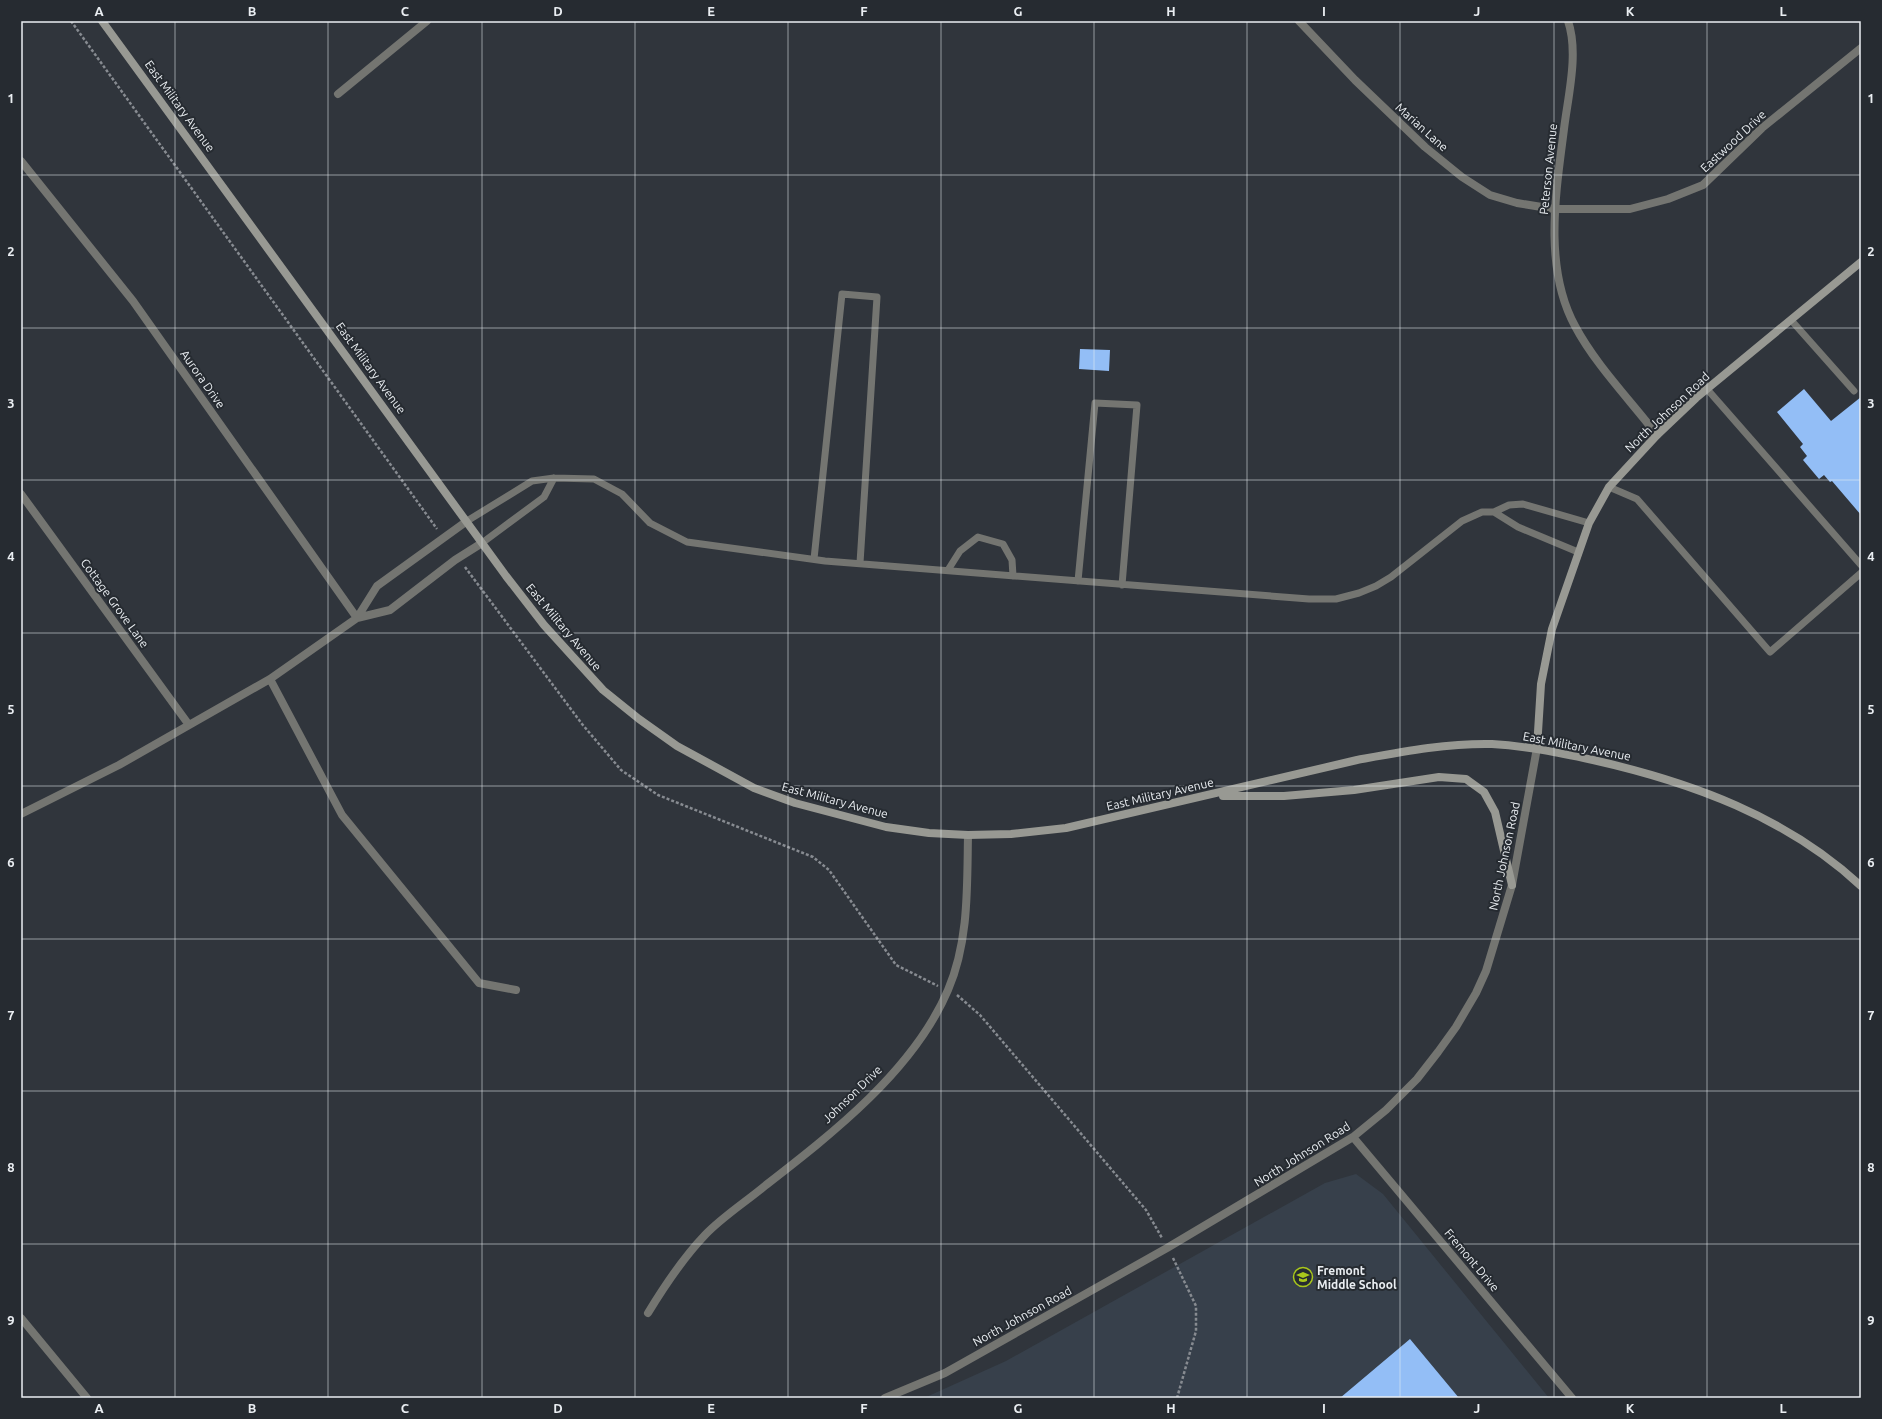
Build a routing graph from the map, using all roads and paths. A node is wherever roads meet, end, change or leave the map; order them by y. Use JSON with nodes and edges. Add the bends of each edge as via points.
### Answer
{"nodes":[{"id":1,"x":102,"y":21,"type":"edge"},
{"id":2,"x":428,"y":21,"type":"edge"},
{"id":3,"x":1299,"y":21,"type":"edge"},
{"id":4,"x":1568,"y":21,"type":"edge"},
{"id":5,"x":1861,"y":48,"type":"edge"},
{"id":6,"x":338,"y":94,"type":"dead end"},
{"id":7,"x":21,"y":161,"type":"edge"},
{"id":8,"x":1554,"y":209,"type":"junction"},
{"id":9,"x":1861,"y":262,"type":"edge"},
{"id":10,"x":1791,"y":320,"type":"junction"},
{"id":11,"x":1707,"y":389,"type":"junction"},
{"id":12,"x":1854,"y":391,"type":"dead end"},
{"id":13,"x":1657,"y":434,"type":"junction"},
{"id":14,"x":554,"y":478,"type":"junction"},
{"id":15,"x":1609,"y":487,"type":"junction"},
{"id":16,"x":21,"y":494,"type":"edge"},
{"id":17,"x":1494,"y":512,"type":"junction"},
{"id":18,"x":467,"y":521,"type":"junction"},
{"id":19,"x":1589,"y":523,"type":"junction"},
{"id":20,"x":482,"y":543,"type":"junction"},
{"id":21,"x":1578,"y":552,"type":"junction"},
{"id":22,"x":814,"y":559,"type":"junction"},
{"id":23,"x":860,"y":563,"type":"junction"},
{"id":24,"x":1861,"y":565,"type":"edge"},
{"id":25,"x":948,"y":570,"type":"junction"},
{"id":26,"x":1861,"y":573,"type":"edge"},
{"id":27,"x":1013,"y":576,"type":"junction"},
{"id":28,"x":1078,"y":581,"type":"junction"},
{"id":29,"x":1122,"y":584,"type":"junction"},
{"id":30,"x":357,"y":618,"type":"junction"},
{"id":31,"x":270,"y":679,"type":"junction"},
{"id":32,"x":189,"y":725,"type":"junction"},
{"id":33,"x":1537,"y":748,"type":"junction"},
{"id":34,"x":1210,"y":796,"type":"junction"},
{"id":35,"x":21,"y":814,"type":"edge"},
{"id":36,"x":968,"y":835,"type":"junction"},
{"id":37,"x":1512,"y":885,"type":"junction"},
{"id":38,"x":1861,"y":886,"type":"edge"},
{"id":39,"x":516,"y":990,"type":"dead end"},
{"id":40,"x":1353,"y":1137,"type":"junction"},
{"id":41,"x":648,"y":1313,"type":"dead end"},
{"id":42,"x":21,"y":1318,"type":"edge"},
{"id":43,"x":87,"y":1398,"type":"edge"},
{"id":44,"x":885,"y":1398,"type":"edge"},
{"id":45,"x":1572,"y":1398,"type":"edge"}],
"edges":[{"from":1,"to":18,"type":"main road","name":"East Military Avenue"},
{"from":2,"to":6,"type":"street"},
{"from":3,"to":8,"type":"street","name":"Marian Lane","via":[[1355,80],[1462,177],[1490,194],[1517,203]]},
{"from":4,"to":8,"type":"street","name":"Peterson Avenue","via":[[1572,64]]},
{"from":5,"to":8,"type":"street","name":"Eastwood Drive","via":[[1762,128],[1703,185],[1668,199],[1630,208]]},
{"from":7,"to":30,"type":"street","name":"Aurora Drive","via":[[133,301]]},
{"from":8,"to":13,"type":"street","name":"Peterson Avenue","via":[[1561,287],[1574,325],[1595,356]]},
{"from":9,"to":10,"type":"main road","name":"North Johnson Road"},
{"from":10,"to":11,"type":"main road","name":"North Johnson Road"},
{"from":10,"to":12,"type":"lane"},
{"from":11,"to":13,"type":"main road","name":"North Johnson Road"},
{"from":11,"to":24,"type":"lane"},
{"from":13,"to":15,"type":"main road","name":"North Johnson Road"},
{"from":14,"to":18,"type":"lane","via":[[532,480]]},
{"from":14,"to":20,"type":"lane","via":[[544,497]]},
{"from":14,"to":22,"type":"lane","via":[[594,479],[622,494],[650,524],[687,542]]},
{"from":15,"to":19,"type":"main road","name":"North Johnson Road"},
{"from":15,"to":26,"type":"lane","via":[[1637,499],[1770,652]]},
{"from":16,"to":32,"type":"street","name":"Cottage Grove Lane"},
{"from":17,"to":19,"type":"lane","via":[[1509,505],[1523,504]]},
{"from":17,"to":21,"type":"lane","via":[[1518,527]]},
{"from":17,"to":29,"type":"lane","via":[[1482,512],[1462,521],[1376,586],[1336,599]]},
{"from":18,"to":20,"type":"main road","name":"East Military Avenue"},
{"from":18,"to":30,"type":"street","via":[[377,586]]},
{"from":19,"to":21,"type":"main road","name":"North Johnson Road"},
{"from":20,"to":30,"type":"street","via":[[455,560],[390,610]]},
{"from":20,"to":36,"type":"main road","name":"East Military Avenue","via":[[544,625],[582,669],[639,720],[678,746],[754,788],[795,803],[886,827]]},
{"from":21,"to":33,"type":"main road","name":"North Johnson Road","via":[[1552,629],[1541,684]]},
{"from":22,"to":23,"type":"lane"},
{"from":22,"to":23,"type":"lane","via":[[842,294],[877,297]]},
{"from":23,"to":25,"type":"lane"},
{"from":25,"to":27,"type":"lane"},
{"from":25,"to":27,"type":"lane","via":[[960,551],[978,536],[1003,544],[1012,560]]},
{"from":27,"to":28,"type":"lane"},
{"from":28,"to":29,"type":"lane"},
{"from":28,"to":29,"type":"lane","via":[[1095,403],[1137,405]]},
{"from":30,"to":31,"type":"street"},
{"from":31,"to":32,"type":"street"},
{"from":31,"to":39,"type":"street","via":[[342,815],[479,983]]},
{"from":32,"to":35,"type":"street","via":[[119,765]]},
{"from":33,"to":34,"type":"main road","name":"East Military Avenue","via":[[1491,744],[1402,751]]},
{"from":33,"to":37,"type":"street","name":"North Johnson Road"},
{"from":33,"to":38,"type":"main road","name":"East Military Avenue","via":[[1646,772],[1758,814],[1820,852]]},
{"from":34,"to":36,"type":"main road","name":"East Military Avenue","via":[[1066,828],[1012,834]]},
{"from":34,"to":37,"type":"main road","via":[[1284,796],[1354,790],[1439,777],[1466,779],[1484,792],[1495,812]]},
{"from":36,"to":41,"type":"street","name":"Johnson Drive","via":[[967,904],[961,947],[948,990],[919,1040],[874,1093],[808,1152],[706,1234],[668,1280]]},
{"from":37,"to":40,"type":"street","name":"North Johnson Road","via":[[1486,971],[1456,1027],[1417,1079],[1386,1110]]},
{"from":40,"to":44,"type":"street","name":"North Johnson Road","via":[[1167,1248],[945,1374]]},
{"from":40,"to":45,"type":"street","name":"Fremont Drive"},
{"from":42,"to":43,"type":"street"}]}
